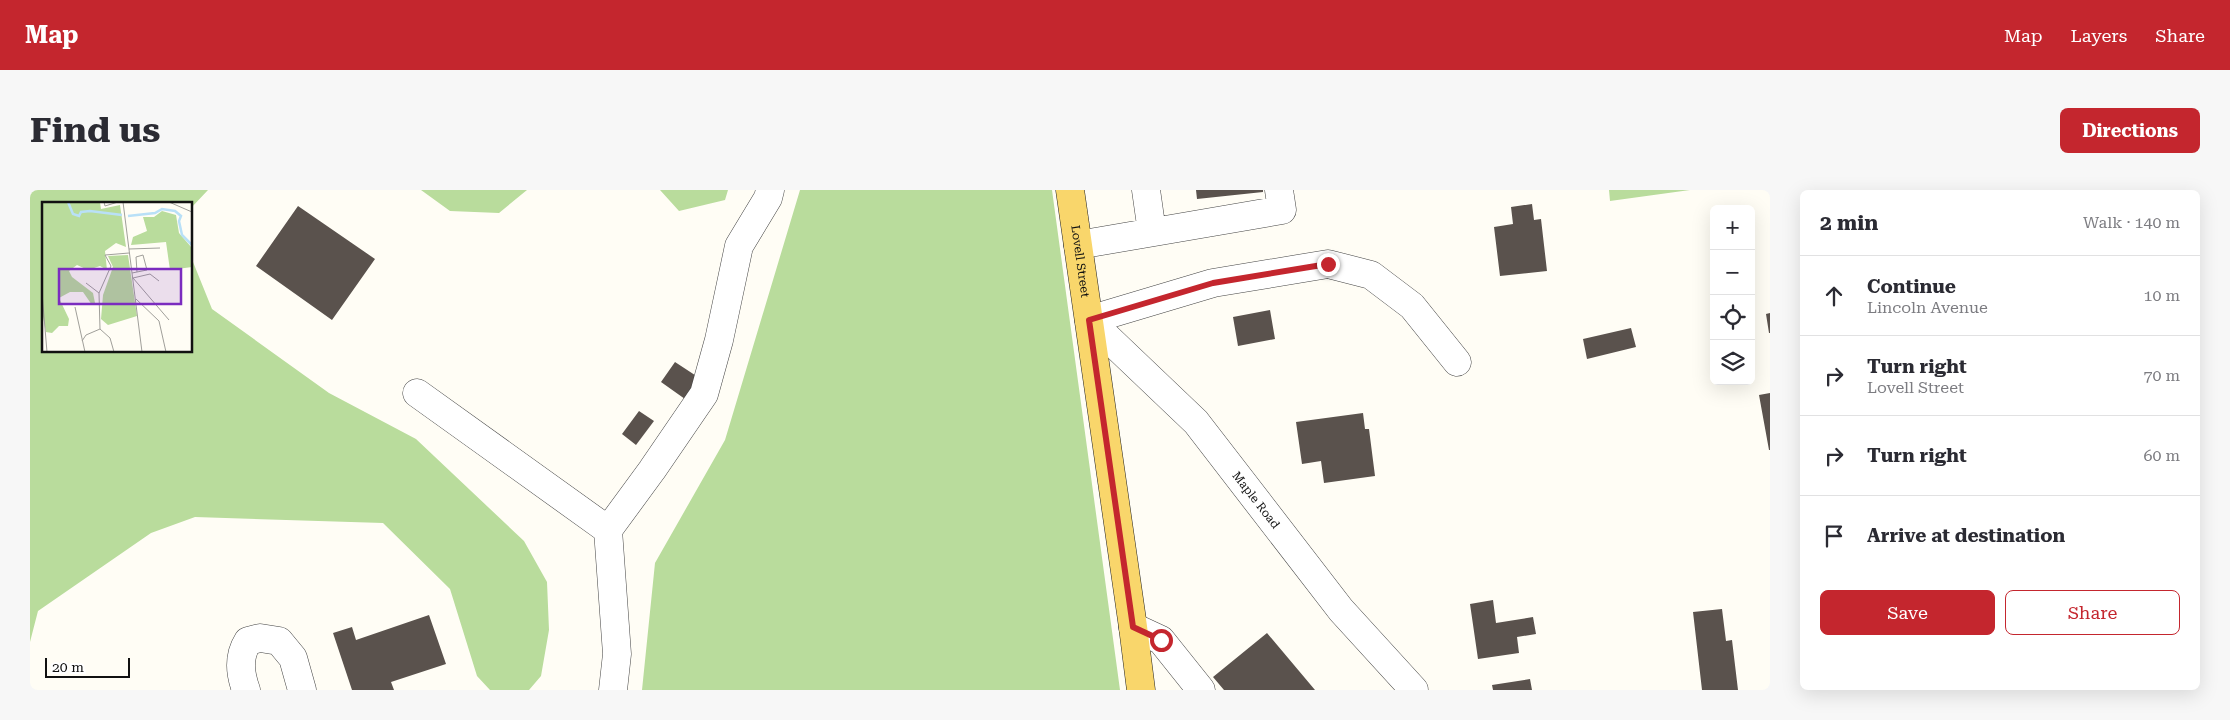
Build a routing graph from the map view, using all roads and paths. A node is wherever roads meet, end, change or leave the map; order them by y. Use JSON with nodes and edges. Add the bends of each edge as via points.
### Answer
{"nodes":[{"id":1,"x":770,"y":190,"type":"edge"},
{"id":2,"x":1070,"y":190,"type":"edge"},
{"id":3,"x":1146,"y":190,"type":"edge"},
{"id":4,"x":1279,"y":190,"type":"edge"},
{"id":5,"x":1152,"y":232,"type":"junction"},
{"id":6,"x":1078,"y":245,"type":"junction"},
{"id":7,"x":1089,"y":320,"type":"junction"},
{"id":8,"x":1457,"y":362,"type":"dead end"},
{"id":9,"x":417,"y":393,"type":"dead end"},
{"id":10,"x":608,"y":530,"type":"junction"},
{"id":11,"x":1133,"y":627,"type":"junction"},
{"id":12,"x":246,"y":690,"type":"edge"},
{"id":13,"x":302,"y":690,"type":"edge"},
{"id":14,"x":613,"y":690,"type":"edge"},
{"id":15,"x":1141,"y":690,"type":"edge"},
{"id":16,"x":1201,"y":690,"type":"edge"},
{"id":17,"x":1414,"y":690,"type":"edge"}],
"edges":[{"from":1,"to":10,"type":"street","via":[[739,246],[704,394]]},
{"from":2,"to":6,"type":"main road","name":"Lovell Street"},
{"from":3,"to":5,"type":"street"},
{"from":4,"to":5,"type":"street","via":[[1282,210]]},
{"from":5,"to":6,"type":"street"},
{"from":6,"to":7,"type":"main road","name":"Lovell Street"},
{"from":7,"to":8,"type":"street","via":[[1213,283],[1328,264],[1371,275],[1412,306]]},
{"from":7,"to":11,"type":"main road","name":"Lovell Street"},
{"from":7,"to":17,"type":"street","name":"Maple Road","via":[[1196,422],[1341,610]]},
{"from":9,"to":10,"type":"street"},
{"from":10,"to":14,"type":"street","via":[[617,654]]},
{"from":11,"to":15,"type":"main road","name":"Lovell Street"},
{"from":11,"to":16,"type":"street","via":[[1161,640]]},
{"from":12,"to":13,"type":"street","via":[[241,674],[242,651],[248,641],[260,638],[279,641],[292,658]]}]}
